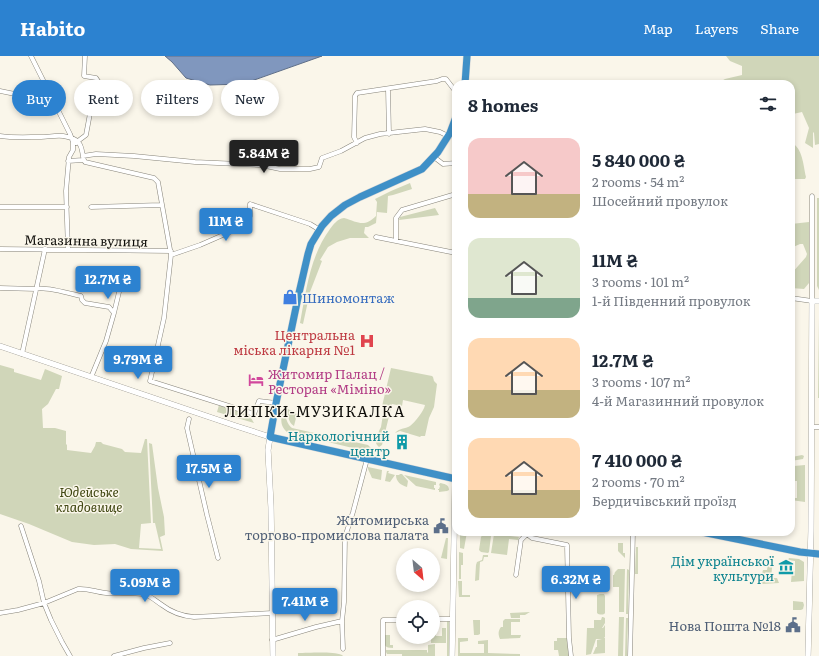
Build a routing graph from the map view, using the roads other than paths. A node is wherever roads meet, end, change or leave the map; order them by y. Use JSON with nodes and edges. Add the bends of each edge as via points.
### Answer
{"nodes":[{"id":1,"x":31,"y":56,"type":"edge"},
{"id":2,"x":85,"y":56,"type":"edge"},
{"id":3,"x":467,"y":56,"type":"edge"},
{"id":4,"x":43,"y":80,"type":"edge"},
{"id":5,"x":465,"y":80,"type":"edge"},
{"id":6,"x":452,"y":87,"type":"edge"},
{"id":7,"x":388,"y":89,"type":"junction"},
{"id":8,"x":0,"y":91,"type":"edge"},
{"id":9,"x":12,"y":93,"type":"edge"},
{"id":10,"x":61,"y":116,"type":"edge"},
{"id":11,"x":452,"y":126,"type":"edge"},
{"id":12,"x":389,"y":134,"type":"junction"},
{"id":13,"x":0,"y":136,"type":"edge"},
{"id":14,"x":448,"y":136,"type":"junction"},
{"id":15,"x":72,"y":138,"type":"junction"},
{"id":16,"x":78,"y":141,"type":"junction"},
{"id":17,"x":357,"y":143,"type":"junction"},
{"id":18,"x":73,"y":150,"type":"junction"},
{"id":19,"x":434,"y":157,"type":"junction"},
{"id":20,"x":83,"y":158,"type":"junction"},
{"id":21,"x":68,"y":161,"type":"junction"},
{"id":22,"x":452,"y":163,"type":"edge"},
{"id":23,"x":452,"y":195,"type":"edge"},
{"id":24,"x":812,"y":196,"type":"dead end"},
{"id":25,"x":162,"y":205,"type":"junction"},
{"id":26,"x":0,"y":207,"type":"edge"},
{"id":27,"x":67,"y":207,"type":"junction"},
{"id":28,"x":91,"y":207,"type":"dead end"},
{"id":29,"x":320,"y":230,"type":"junction"},
{"id":30,"x":376,"y":237,"type":"dead end"},
{"id":31,"x":396,"y":241,"type":"junction"},
{"id":32,"x":0,"y":249,"type":"edge"},
{"id":33,"x":45,"y":250,"type":"junction"},
{"id":34,"x":68,"y":250,"type":"junction"},
{"id":35,"x":452,"y":251,"type":"edge"},
{"id":36,"x":171,"y":253,"type":"junction"},
{"id":37,"x":0,"y":288,"type":"edge"},
{"id":38,"x":36,"y":289,"type":"junction"},
{"id":39,"x":119,"y":292,"type":"dead end"},
{"id":40,"x":795,"y":299,"type":"edge"},
{"id":41,"x":812,"y":301,"type":"junction"},
{"id":42,"x":819,"y":301,"type":"edge"},
{"id":43,"x":114,"y":313,"type":"junction"},
{"id":44,"x":0,"y":343,"type":"edge"},
{"id":45,"x":0,"y":346,"type":"edge"},
{"id":46,"x":22,"y":352,"type":"junction"},
{"id":47,"x":92,"y":375,"type":"junction"},
{"id":48,"x":276,"y":403,"type":"junction"},
{"id":49,"x":189,"y":420,"type":"dead end"},
{"id":50,"x":812,"y":427,"type":"junction"},
{"id":51,"x":819,"y":427,"type":"edge"},
{"id":52,"x":271,"y":435,"type":"junction"},
{"id":53,"x":366,"y":460,"type":"junction"},
{"id":54,"x":452,"y":477,"type":"edge"},
{"id":55,"x":452,"y":477,"type":"edge"},
{"id":56,"x":21,"y":526,"type":"dead end"},
{"id":57,"x":454,"y":536,"type":"edge"},
{"id":58,"x":524,"y":536,"type":"edge"},
{"id":59,"x":530,"y":536,"type":"edge"},
{"id":60,"x":633,"y":536,"type":"edge"},
{"id":61,"x":724,"y":536,"type":"edge"},
{"id":62,"x":734,"y":536,"type":"edge"},
{"id":63,"x":819,"y":551,"type":"edge"},
{"id":64,"x":811,"y":552,"type":"junction"},
{"id":65,"x":819,"y":554,"type":"edge"},
{"id":66,"x":218,"y":558,"type":"dead end"},
{"id":67,"x":516,"y":575,"type":"dead end"},
{"id":68,"x":44,"y":604,"type":"junction"},
{"id":69,"x":0,"y":613,"type":"edge"},
{"id":70,"x":272,"y":613,"type":"junction"},
{"id":71,"x":452,"y":619,"type":"junction"},
{"id":72,"x":396,"y":620,"type":"edge"},
{"id":73,"x":440,"y":620,"type":"edge"},
{"id":74,"x":342,"y":621,"type":"junction"},
{"id":75,"x":272,"y":640,"type":"junction"},
{"id":76,"x":170,"y":643,"type":"dead end"},
{"id":77,"x":342,"y":649,"type":"dead end"},
{"id":78,"x":70,"y":656,"type":"edge"},
{"id":79,"x":114,"y":656,"type":"edge"},
{"id":80,"x":272,"y":656,"type":"edge"},
{"id":81,"x":383,"y":656,"type":"edge"},
{"id":82,"x":452,"y":656,"type":"edge"},
{"id":83,"x":571,"y":656,"type":"edge"},
{"id":84,"x":630,"y":656,"type":"edge"},
{"id":85,"x":808,"y":656,"type":"edge"}],
"edges":[{"from":1,"to":4,"type":"street"},
{"from":2,"to":16,"type":"street","via":[[84,76],[96,78],[100,84],[91,108],[86,135]]},
{"from":3,"to":5,"type":"highway"},
{"from":6,"to":7,"type":"street","via":[[446,79],[442,79],[437,82]]},
{"from":7,"to":12,"type":"street"},
{"from":7,"to":17,"type":"street","via":[[357,93],[355,96],[354,137]]},
{"from":8,"to":9,"type":"street"},
{"from":10,"to":15,"type":"street"},
{"from":11,"to":14,"type":"highway"},
{"from":12,"to":14,"type":"street","via":[[425,129]]},
{"from":12,"to":17,"type":"street","via":[[365,138]]},
{"from":13,"to":15,"type":"street"},
{"from":14,"to":19,"type":"highway"},
{"from":15,"to":16,"type":"street"},
{"from":15,"to":18,"type":"street"},
{"from":16,"to":18,"type":"street"},
{"from":16,"to":20,"type":"street"},
{"from":17,"to":20,"type":"street","via":[[322,158],[319,167],[310,168],[280,169],[261,165],[96,154]]},
{"from":18,"to":21,"type":"street"},
{"from":19,"to":22,"type":"street","via":[[443,164]]},
{"from":19,"to":29,"type":"highway","via":[[422,169],[345,205],[331,216]]},
{"from":20,"to":21,"type":"street"},
{"from":20,"to":25,"type":"street","via":[[90,164],[154,178],[158,182]]},
{"from":21,"to":27,"type":"street"},
{"from":23,"to":31,"type":"street","via":[[402,210],[396,218]]},
{"from":24,"to":41,"type":"street"},
{"from":25,"to":28,"type":"street"},
{"from":25,"to":36,"type":"street"},
{"from":26,"to":27,"type":"street"},
{"from":27,"to":34,"type":"street"},
{"from":29,"to":36,"type":"street","via":[[310,224],[250,204],[250,216],[239,228],[200,245]]},
{"from":29,"to":48,"type":"highway","via":[[308,254]]},
{"from":30,"to":31,"type":"street"},
{"from":31,"to":35,"type":"street"},
{"from":32,"to":33,"type":"street","name":"Магазинна вулиця"},
{"from":33,"to":34,"type":"street","name":"Магазинна вулиця"},
{"from":33,"to":38,"type":"street"},
{"from":34,"to":36,"type":"street","name":"Магазинна вулиця"},
{"from":36,"to":48,"type":"street","via":[[164,318],[150,381],[254,414],[259,401]]},
{"from":37,"to":38,"type":"street"},
{"from":38,"to":43,"type":"street","via":[[46,288],[81,296],[85,302],[109,307]]},
{"from":38,"to":46,"type":"street"},
{"from":39,"to":43,"type":"street"},
{"from":40,"to":41,"type":"street"},
{"from":41,"to":42,"type":"main road"},
{"from":41,"to":50,"type":"main road"},
{"from":43,"to":47,"type":"street"},
{"from":44,"to":46,"type":"main road"},
{"from":45,"to":46,"type":"main road"},
{"from":46,"to":47,"type":"main road"},
{"from":46,"to":52,"type":"main road","via":[[243,428]]},
{"from":47,"to":52,"type":"main road"},
{"from":48,"to":52,"type":"highway"},
{"from":49,"to":66,"type":"street","via":[[187,428]]},
{"from":50,"to":51,"type":"street"},
{"from":50,"to":64,"type":"main road"},
{"from":52,"to":53,"type":"highway"},
{"from":52,"to":54,"type":"highway"},
{"from":52,"to":70,"type":"main road","via":[[268,450]]},
{"from":53,"to":55,"type":"highway"},
{"from":53,"to":74,"type":"street","via":[[345,537]]},
{"from":56,"to":68,"type":"street"},
{"from":57,"to":71,"type":"main road"},
{"from":58,"to":67,"type":"street","via":[[521,540]]},
{"from":59,"to":83,"type":"street","via":[[567,545]]},
{"from":60,"to":84,"type":"street"},
{"from":61,"to":64,"type":"highway"},
{"from":62,"to":64,"type":"highway"},
{"from":63,"to":64,"type":"highway"},
{"from":64,"to":65,"type":"highway"},
{"from":64,"to":85,"type":"main road"},
{"from":68,"to":69,"type":"street"},
{"from":68,"to":70,"type":"street","via":[[83,588],[106,593],[146,594],[171,611],[194,617]]},
{"from":68,"to":78,"type":"street"},
{"from":70,"to":75,"type":"main road"},
{"from":71,"to":73,"type":"street"},
{"from":71,"to":82,"type":"main road"},
{"from":72,"to":81,"type":"street","via":[[383,620]]},
{"from":74,"to":75,"type":"street"},
{"from":74,"to":77,"type":"street"},
{"from":75,"to":80,"type":"main road"},
{"from":76,"to":79,"type":"street"}]}
